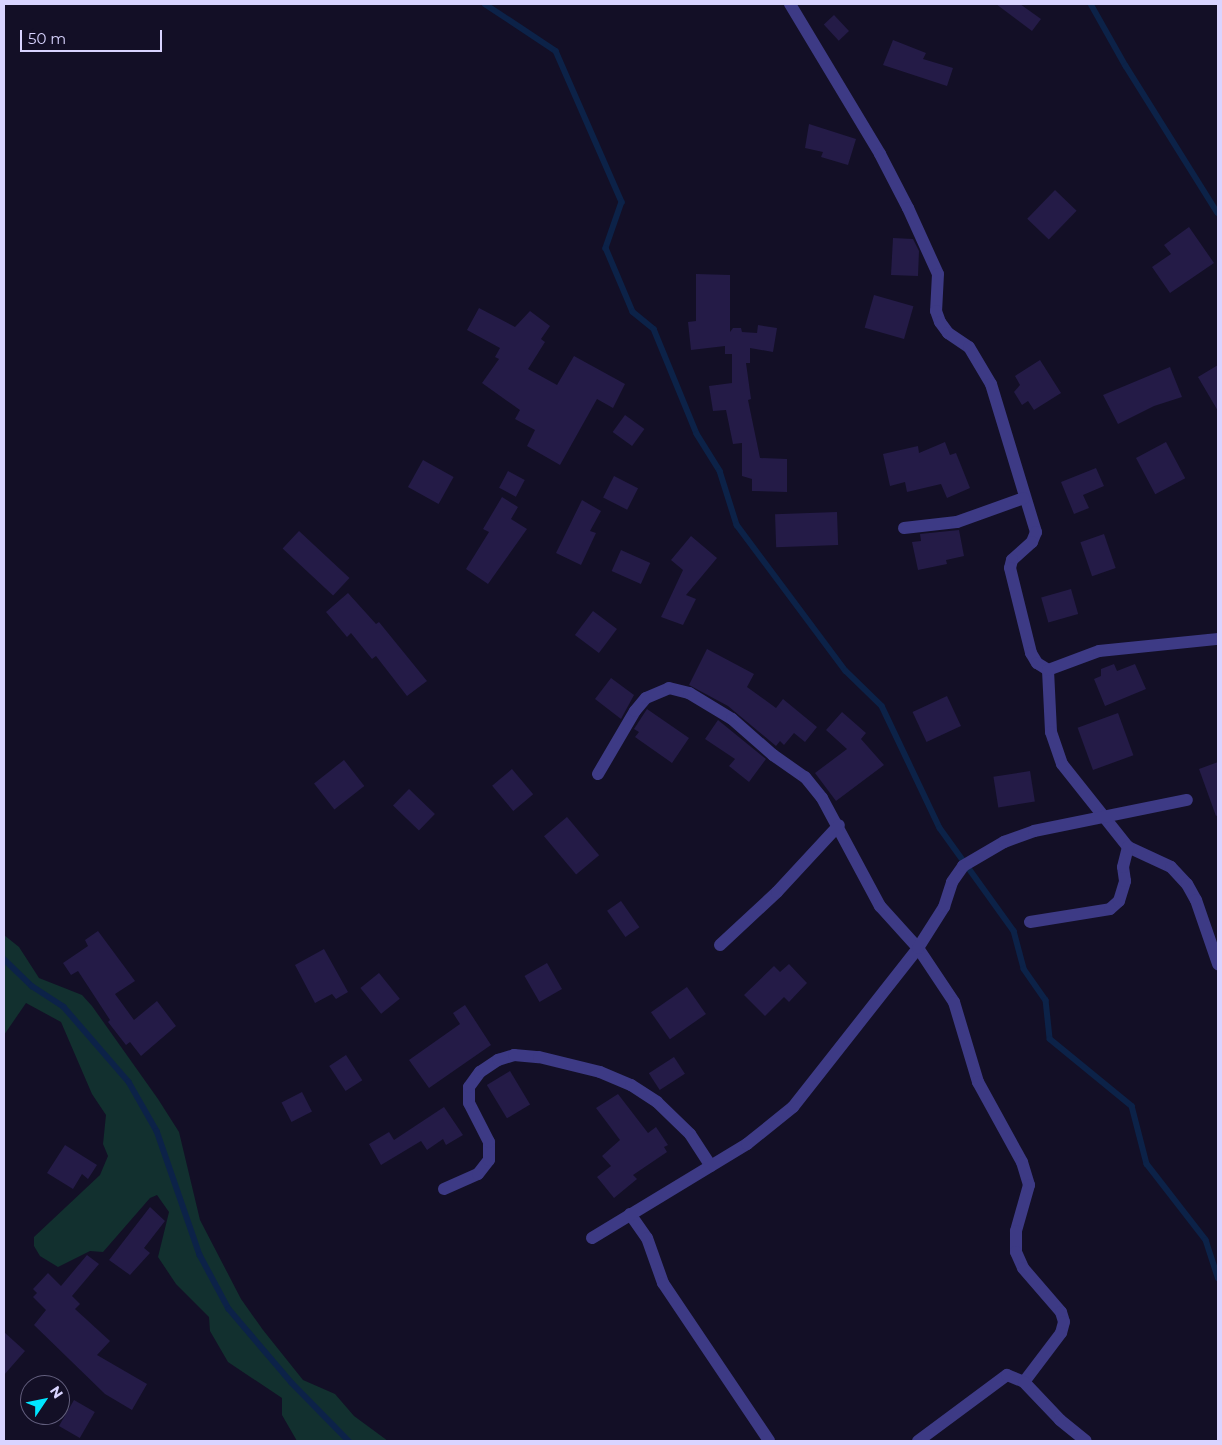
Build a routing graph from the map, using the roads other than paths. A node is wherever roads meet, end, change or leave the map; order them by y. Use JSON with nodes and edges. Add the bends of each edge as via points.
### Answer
{"nodes":[{"id":1,"x":790,"y":4,"type":"edge"},
{"id":2,"x":1024,"y":498,"type":"junction"},
{"id":3,"x":904,"y":528,"type":"dead end"},
{"id":4,"x":1218,"y":639,"type":"edge"},
{"id":5,"x":1048,"y":670,"type":"junction"},
{"id":6,"x":598,"y":774,"type":"dead end"},
{"id":7,"x":1187,"y":800,"type":"dead end"},
{"id":8,"x":1104,"y":818,"type":"junction"},
{"id":9,"x":838,"y":824,"type":"junction"},
{"id":10,"x":1128,"y":847,"type":"junction"},
{"id":11,"x":1030,"y":922,"type":"dead end"},
{"id":12,"x":720,"y":945,"type":"dead end"},
{"id":13,"x":918,"y":948,"type":"junction"},
{"id":14,"x":1218,"y":964,"type":"edge"},
{"id":15,"x":711,"y":1166,"type":"junction"},
{"id":16,"x":444,"y":1188,"type":"dead end"},
{"id":17,"x":630,"y":1214,"type":"junction"},
{"id":18,"x":592,"y":1238,"type":"dead end"},
{"id":19,"x":1024,"y":1382,"type":"junction"},
{"id":20,"x":769,"y":1441,"type":"edge"},
{"id":21,"x":918,"y":1441,"type":"edge"},
{"id":22,"x":1086,"y":1441,"type":"edge"}],
"edges":[{"from":1,"to":2,"type":"street","via":[[880,154],[908,208],[938,274],[938,317],[948,333],[969,347],[991,384],[1019,467]]},
{"from":2,"to":3,"type":"street","via":[[957,522]]},
{"from":2,"to":5,"type":"street","via":[[1036,532],[1032,542],[1012,560],[1010,568],[1031,653],[1037,663]]},
{"from":4,"to":5,"type":"street","via":[[1099,651]]},
{"from":5,"to":8,"type":"street","via":[[1051,732],[1062,764]]},
{"from":6,"to":9,"type":"street","via":[[635,711],[646,698],[669,688],[689,693],[718,710],[805,777]]},
{"from":7,"to":8,"type":"street"},
{"from":8,"to":10,"type":"street"},
{"from":8,"to":13,"type":"street","via":[[1034,831],[1004,842],[963,866],[952,882],[944,907]]},
{"from":9,"to":12,"type":"street","via":[[777,892]]},
{"from":9,"to":13,"type":"street","via":[[858,869],[880,906]]},
{"from":10,"to":11,"type":"street","via":[[1123,867],[1125,881],[1119,901],[1110,909]]},
{"from":10,"to":14,"type":"street","via":[[1171,867],[1187,884],[1196,900]]},
{"from":13,"to":15,"type":"street","via":[[793,1106],[747,1144]]},
{"from":13,"to":19,"type":"street","via":[[954,1002],[978,1082],[1022,1162],[1029,1185],[1016,1231],[1016,1252],[1023,1268],[1061,1312],[1064,1322],[1061,1333]]},
{"from":15,"to":16,"type":"street","via":[[690,1134],[658,1102],[631,1085],[593,1070],[539,1057],[514,1055],[498,1060],[480,1072],[469,1087],[469,1103],[489,1142],[489,1160],[478,1174]]},
{"from":15,"to":17,"type":"street"},
{"from":17,"to":18,"type":"street"},
{"from":17,"to":20,"type":"street","via":[[647,1238],[663,1283]]},
{"from":19,"to":21,"type":"street","via":[[1007,1375]]},
{"from":19,"to":22,"type":"street","via":[[1060,1420]]}]}
